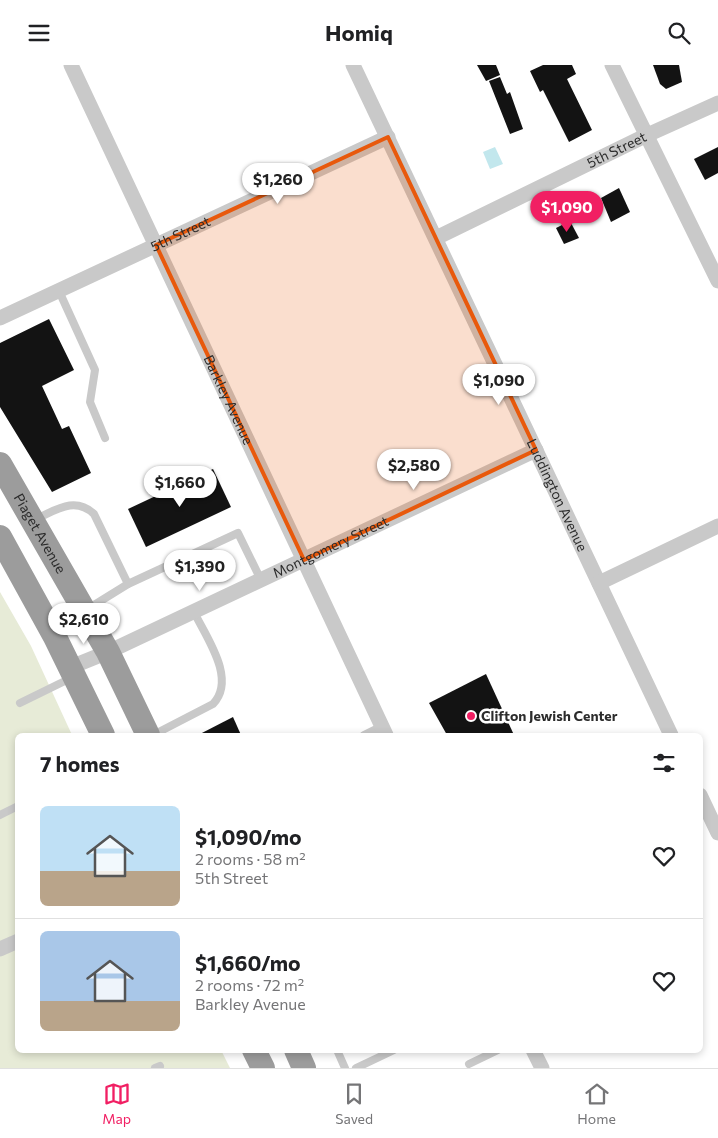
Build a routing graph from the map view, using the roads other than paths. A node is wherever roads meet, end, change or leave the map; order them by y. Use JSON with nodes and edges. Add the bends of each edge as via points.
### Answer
{"nodes":[{"id":1,"x":71,"y":65,"type":"edge"},
{"id":2,"x":353,"y":65,"type":"edge"},
{"id":3,"x":612,"y":65,"type":"edge"},
{"id":4,"x":718,"y":103,"type":"edge"},
{"id":5,"x":645,"y":136,"type":"junction"},
{"id":6,"x":388,"y":137,"type":"junction"},
{"id":7,"x":436,"y":238,"type":"junction"},
{"id":8,"x":156,"y":245,"type":"junction"},
{"id":9,"x":718,"y":281,"type":"edge"},
{"id":10,"x":59,"y":291,"type":"junction"},
{"id":11,"x":0,"y":318,"type":"edge"},
{"id":12,"x":105,"y":438,"type":"dead end"},
{"id":13,"x":536,"y":450,"type":"junction"},
{"id":14,"x":0,"y":464,"type":"edge"},
{"id":15,"x":32,"y":520,"type":"junction"},
{"id":16,"x":718,"y":526,"type":"edge"},
{"id":17,"x":0,"y":537,"type":"edge"},
{"id":18,"x":304,"y":560,"type":"junction"},
{"id":19,"x":261,"y":580,"type":"junction"},
{"id":20,"x":599,"y":583,"type":"junction"},
{"id":21,"x":128,"y":584,"type":"junction"},
{"id":22,"x":85,"y":611,"type":"junction"},
{"id":23,"x":194,"y":612,"type":"junction"},
{"id":24,"x":108,"y":652,"type":"junction"},
{"id":25,"x":73,"y":671,"type":"junction"},
{"id":26,"x":20,"y":703,"type":"dead end"},
{"id":27,"x":384,"y":731,"type":"edge"},
{"id":28,"x":102,"y":733,"type":"edge"},
{"id":29,"x":147,"y":733,"type":"edge"},
{"id":30,"x":158,"y":733,"type":"edge"},
{"id":31,"x":670,"y":733,"type":"edge"},
{"id":32,"x":703,"y":801,"type":"edge"},
{"id":33,"x":15,"y":808,"type":"edge"},
{"id":34,"x":0,"y":815,"type":"edge"},
{"id":35,"x":718,"y":833,"type":"edge"},
{"id":36,"x":15,"y":942,"type":"edge"},
{"id":37,"x":0,"y":949,"type":"edge"},
{"id":38,"x":256,"y":1053,"type":"edge"},
{"id":39,"x":297,"y":1053,"type":"edge"},
{"id":40,"x":338,"y":1053,"type":"edge"},
{"id":41,"x":388,"y":1053,"type":"edge"},
{"id":42,"x":492,"y":1053,"type":"edge"},
{"id":43,"x":534,"y":1053,"type":"edge"},
{"id":44,"x":469,"y":1064,"type":"dead end"},
{"id":45,"x":263,"y":1068,"type":"edge"},
{"id":46,"x":304,"y":1068,"type":"edge"},
{"id":47,"x":346,"y":1068,"type":"edge"},
{"id":48,"x":356,"y":1068,"type":"edge"},
{"id":49,"x":542,"y":1068,"type":"edge"}],
"edges":[{"from":1,"to":8,"type":"street","name":"Barkley Avenue"},
{"from":2,"to":6,"type":"street","name":"Luddington Avenue"},
{"from":3,"to":5,"type":"street"},
{"from":4,"to":5,"type":"street","name":"5th Street"},
{"from":5,"to":7,"type":"street","name":"5th Street"},
{"from":5,"to":9,"type":"street"},
{"from":6,"to":7,"type":"street","name":"Luddington Avenue"},
{"from":6,"to":8,"type":"street","name":"5th Street"},
{"from":7,"to":13,"type":"street","name":"Luddington Avenue"},
{"from":8,"to":10,"type":"street","name":"5th Street"},
{"from":8,"to":18,"type":"street","name":"Barkley Avenue"},
{"from":10,"to":11,"type":"street","name":"5th Street"},
{"from":10,"to":12,"type":"lane","via":[[95,370],[90,402]]},
{"from":13,"to":18,"type":"street","name":"Montgomery Street"},
{"from":13,"to":20,"type":"street","name":"Luddington Avenue"},
{"from":14,"to":15,"type":"highway","name":"Piaget Avenue"},
{"from":15,"to":21,"type":"lane","via":[[68,504],[88,508],[94,514]]},
{"from":15,"to":22,"type":"highway","name":"Piaget Avenue"},
{"from":16,"to":20,"type":"street"},
{"from":17,"to":25,"type":"highway"},
{"from":18,"to":19,"type":"street","name":"Montgomery Street"},
{"from":18,"to":27,"type":"street","name":"Barkley Avenue"},
{"from":19,"to":21,"type":"lane","via":[[238,533]]},
{"from":19,"to":23,"type":"street","name":"Montgomery Street"},
{"from":20,"to":31,"type":"street","name":"Luddington Avenue"},
{"from":21,"to":22,"type":"lane"},
{"from":22,"to":24,"type":"highway","name":"Piaget Avenue"},
{"from":23,"to":24,"type":"street","name":"Montgomery Street"},
{"from":23,"to":30,"type":"lane","via":[[222,672],[222,687],[213,704]]},
{"from":24,"to":25,"type":"street","name":"Montgomery Street"},
{"from":24,"to":29,"type":"highway","name":"Piaget Avenue"},
{"from":25,"to":26,"type":"lane"},
{"from":25,"to":28,"type":"highway"},
{"from":32,"to":35,"type":"street"},
{"from":33,"to":34,"type":"lane"},
{"from":36,"to":37,"type":"street"},
{"from":38,"to":45,"type":"highway"},
{"from":39,"to":46,"type":"highway"},
{"from":40,"to":47,"type":"lane"},
{"from":41,"to":48,"type":"lane"},
{"from":42,"to":44,"type":"lane"},
{"from":43,"to":49,"type":"street"}]}
